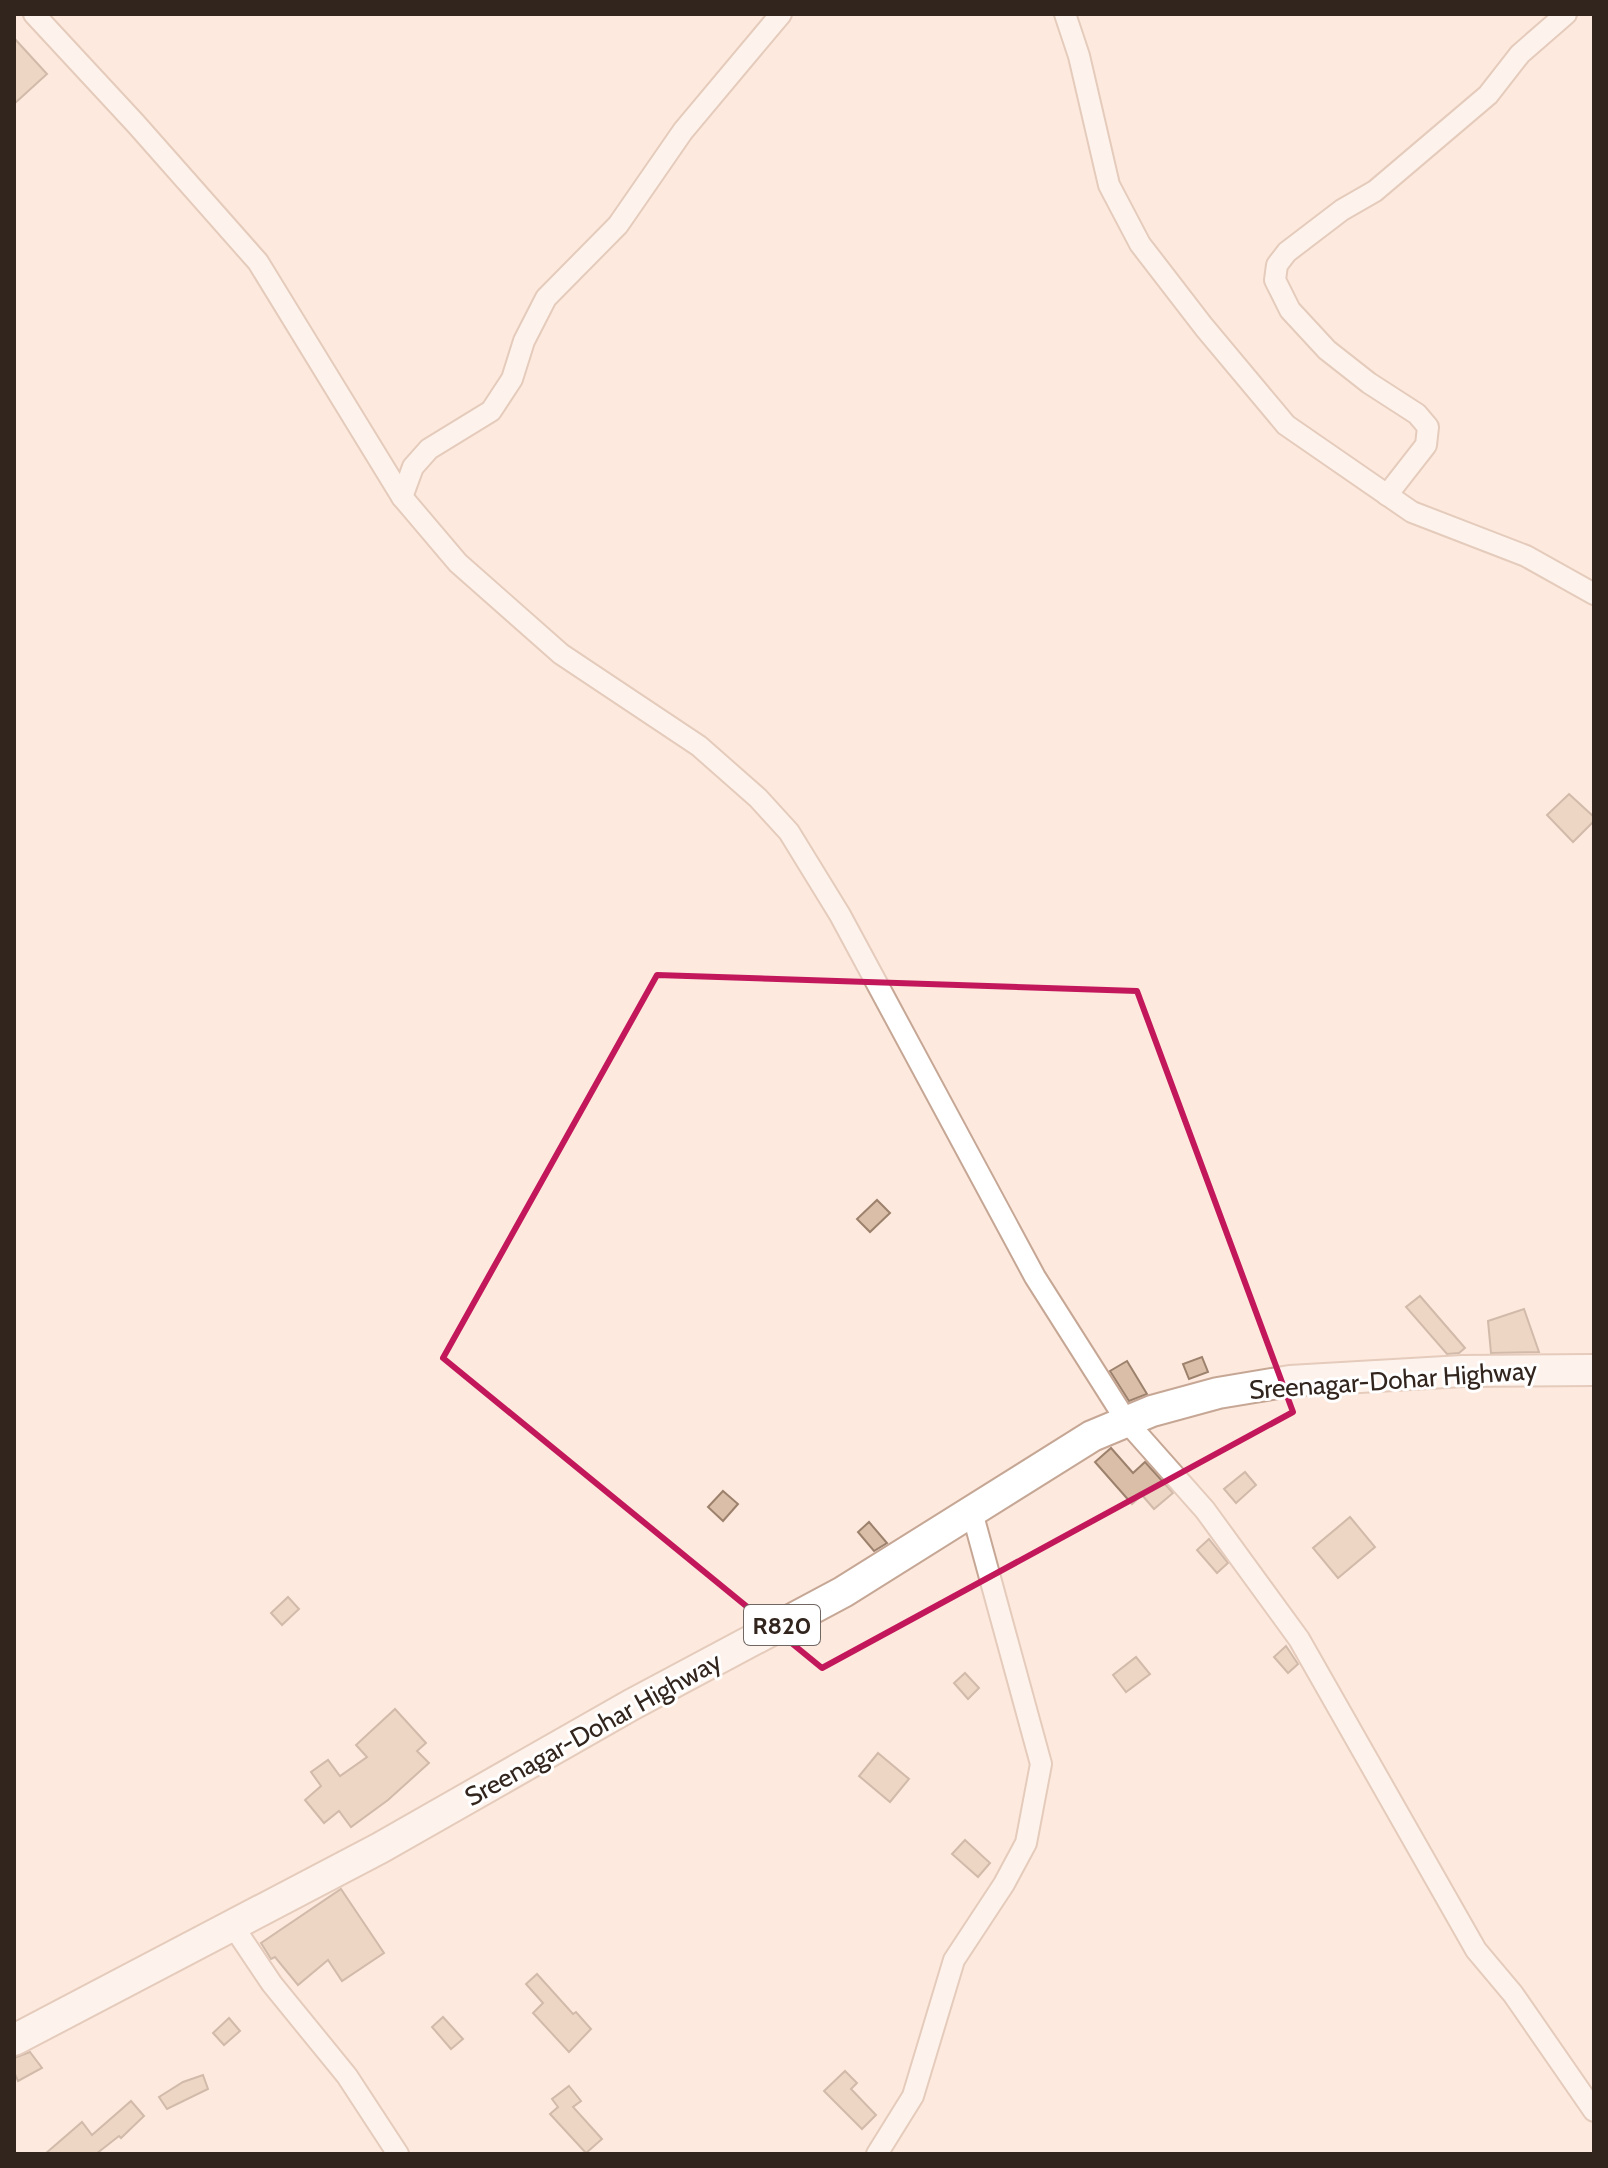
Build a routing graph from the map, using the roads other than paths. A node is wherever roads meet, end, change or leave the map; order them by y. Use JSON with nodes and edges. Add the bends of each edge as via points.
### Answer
{"nodes":[{"id":1,"x":34,"y":14,"type":"edge"},
{"id":2,"x":781,"y":14,"type":"edge"},
{"id":3,"x":1065,"y":14,"type":"edge"},
{"id":4,"x":1566,"y":14,"type":"edge"},
{"id":5,"x":1387,"y":495,"type":"junction"},
{"id":6,"x":402,"y":497,"type":"junction"},
{"id":7,"x":1594,"y":594,"type":"edge"},
{"id":8,"x":1594,"y":1370,"type":"edge"},
{"id":9,"x":1127,"y":1422,"type":"junction"},
{"id":10,"x":972,"y":1512,"type":"junction"},
{"id":11,"x":233,"y":1926,"type":"junction"},
{"id":12,"x":14,"y":2040,"type":"edge"},
{"id":13,"x":1594,"y":2111,"type":"edge"},
{"id":14,"x":398,"y":2154,"type":"edge"},
{"id":15,"x":877,"y":2154,"type":"edge"}],
"edges":[{"from":1,"to":6,"type":"street","via":[[258,262]]},
{"from":2,"to":6,"type":"street","via":[[683,131],[618,225],[546,298],[512,379],[491,411],[429,449],[413,467]]},
{"from":3,"to":5,"type":"street","via":[[1109,185],[1140,244],[1286,425]]},
{"from":4,"to":5,"type":"street","via":[[1520,54],[1478,104],[1277,265],[1275,280],[1290,310],[1327,350],[1428,427],[1426,445]]},
{"from":5,"to":7,"type":"street","via":[[1412,512],[1526,556]]},
{"from":6,"to":9,"type":"street","via":[[458,563],[561,654],[699,746],[789,832],[1035,1277]]},
{"from":8,"to":9,"type":"main road","name":"Sreenagar-Dohar Highway","number":"R820","via":[[1290,1381],[1218,1393]]},
{"from":9,"to":10,"type":"main road","name":"Sreenagar-Dohar Highway","number":"R820","via":[[1092,1436]]},
{"from":9,"to":13,"type":"street","via":[[1205,1510],[1299,1639],[1476,1950]]},
{"from":10,"to":11,"type":"main road","name":"Sreenagar-Dohar Highway","number":"R820","via":[[843,1592]]},
{"from":10,"to":15,"type":"street","via":[[1041,1764],[1026,1843],[954,1960],[913,2096]]},
{"from":11,"to":12,"type":"main road","name":"Sreenagar-Dohar Highway","number":"R820"},
{"from":11,"to":14,"type":"street","via":[[272,1984],[347,2076]]}]}
